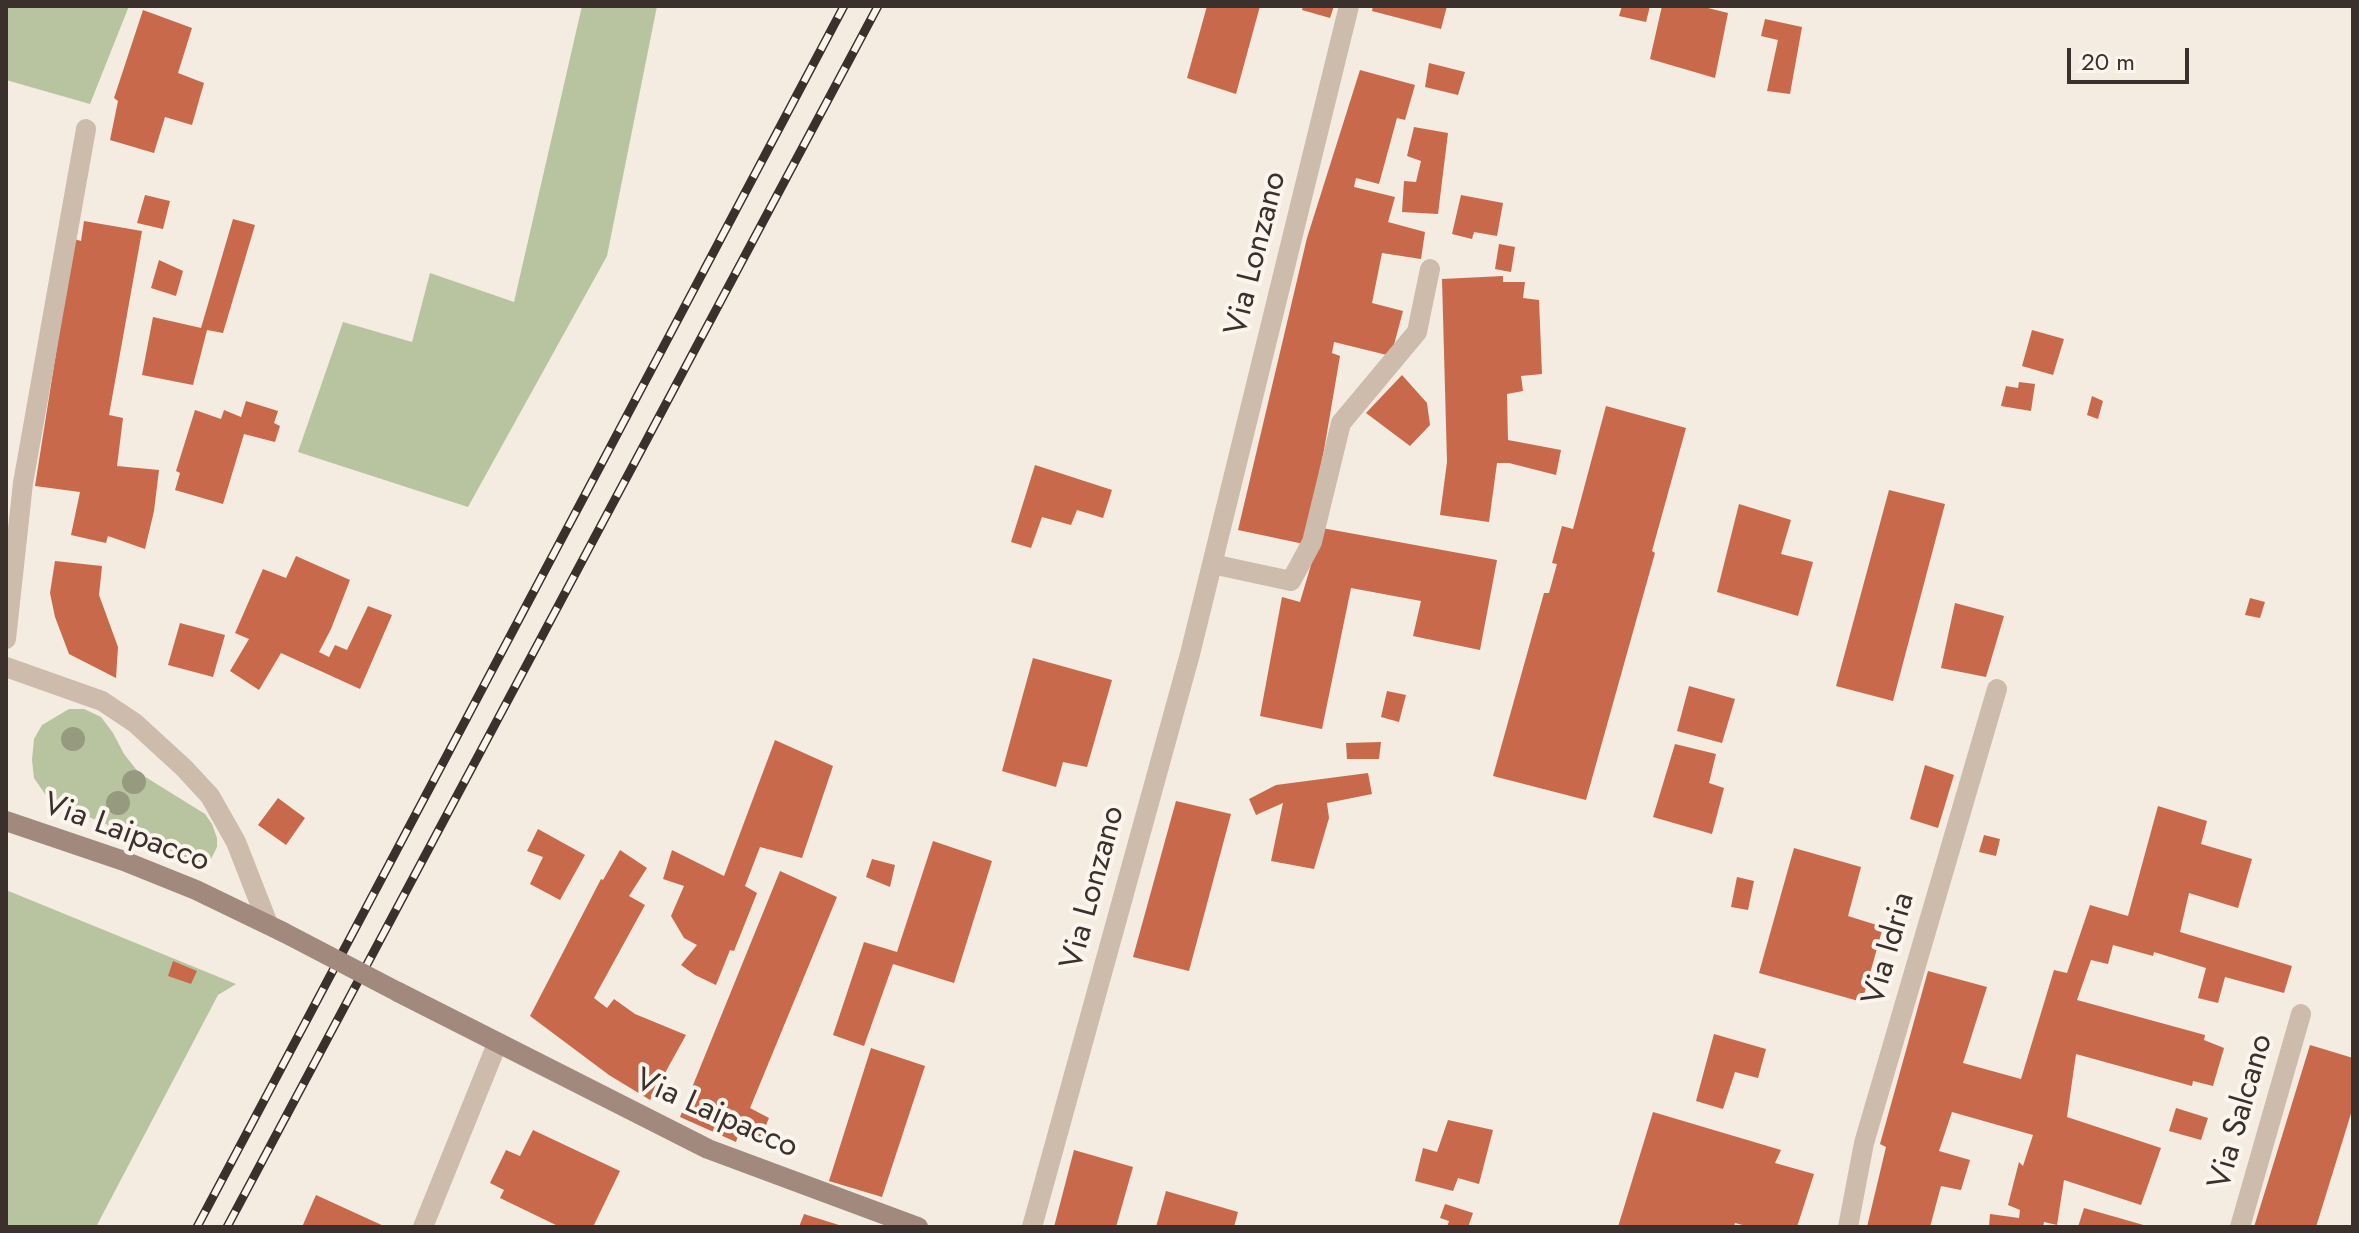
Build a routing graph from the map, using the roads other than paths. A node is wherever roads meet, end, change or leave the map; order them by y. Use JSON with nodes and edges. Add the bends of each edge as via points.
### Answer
{"nodes":[{"id":1,"x":1349,"y":6,"type":"edge"},
{"id":2,"x":86,"y":129,"type":"dead end"},
{"id":3,"x":1430,"y":269,"type":"dead end"},
{"id":4,"x":1212,"y":564,"type":"junction"},
{"id":5,"x":6,"y":639,"type":"edge"},
{"id":6,"x":6,"y":667,"type":"edge"},
{"id":7,"x":1997,"y":689,"type":"dead end"},
{"id":8,"x":6,"y":821,"type":"edge"},
{"id":9,"x":275,"y":928,"type":"junction"},
{"id":10,"x":2301,"y":1014,"type":"dead end"},
{"id":11,"x":497,"y":1044,"type":"junction"},
{"id":12,"x":423,"y":1227,"type":"edge"},
{"id":13,"x":918,"y":1227,"type":"edge"},
{"id":14,"x":1032,"y":1227,"type":"edge"},
{"id":15,"x":1848,"y":1227,"type":"edge"},
{"id":16,"x":2240,"y":1227,"type":"edge"}],
"edges":[{"from":1,"to":4,"type":"street","name":"Via Lonzano"},
{"from":2,"to":5,"type":"street","via":[[23,483]]},
{"from":3,"to":4,"type":"street","via":[[1417,332],[1341,423],[1312,542],[1291,581]]},
{"from":4,"to":14,"type":"street","name":"Via Lonzano"},
{"from":6,"to":9,"type":"street","name":"Via Laipacco","via":[[102,701],[184,768],[210,796]]},
{"from":7,"to":15,"type":"street","name":"Via Idria","via":[[1864,1143]]},
{"from":8,"to":9,"type":"street","name":"Via Laipacco","via":[[124,861]]},
{"from":9,"to":11,"type":"street","name":"Via Laipacco","bridge":true},
{"from":10,"to":16,"type":"street","name":"Via Salcano"},
{"from":11,"to":12,"type":"street"},
{"from":11,"to":13,"type":"street","name":"Via Laipacco","via":[[708,1149]]}]}
